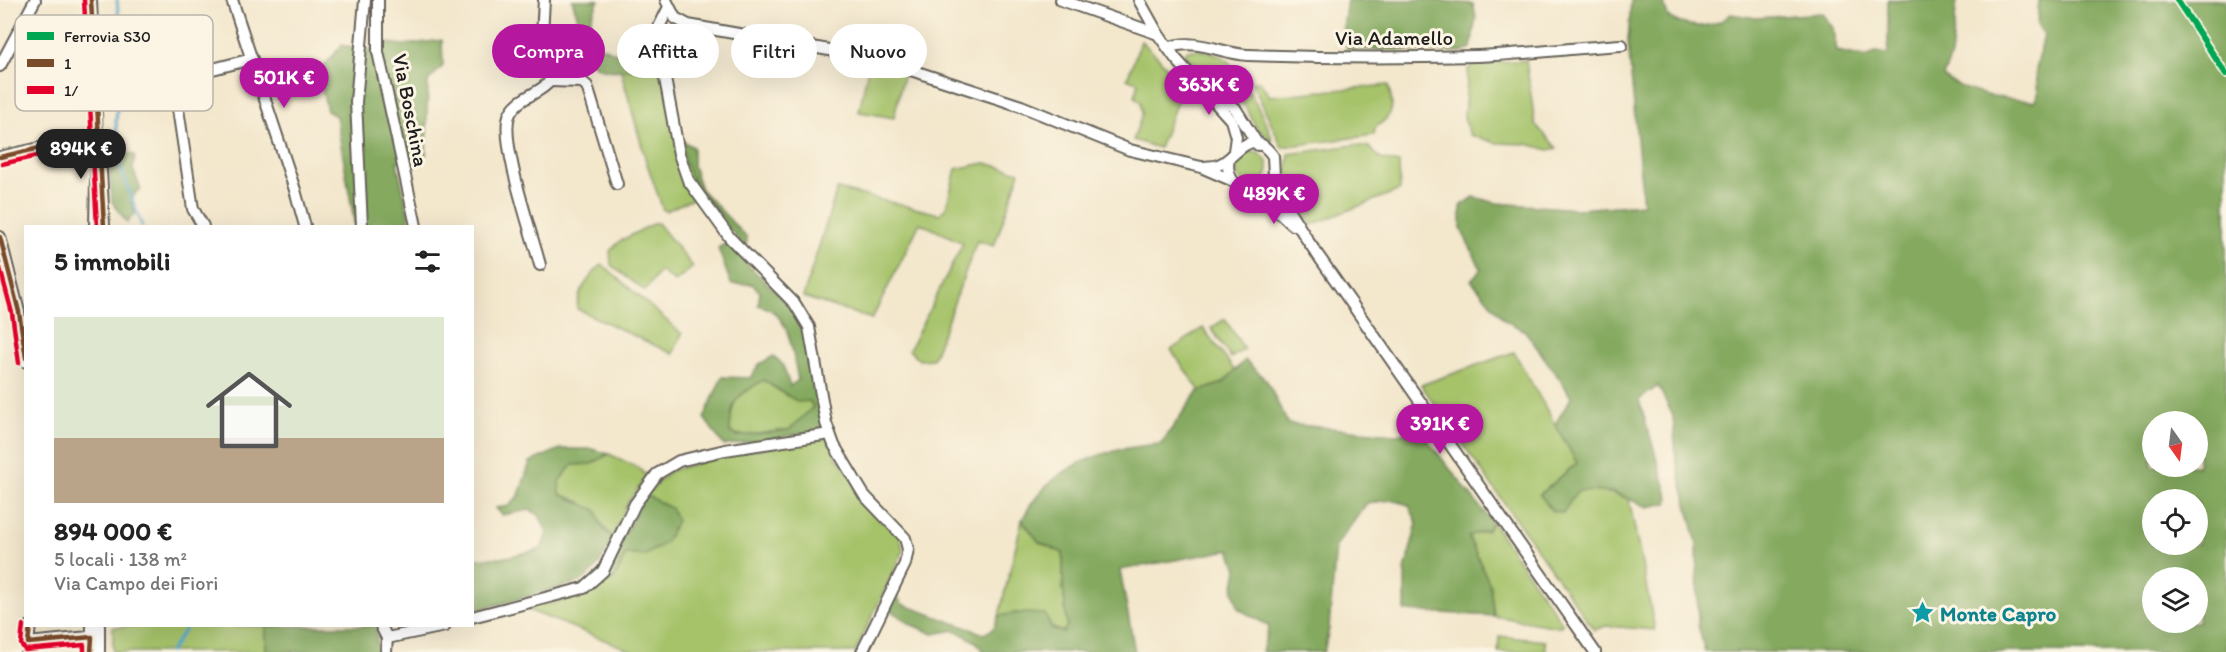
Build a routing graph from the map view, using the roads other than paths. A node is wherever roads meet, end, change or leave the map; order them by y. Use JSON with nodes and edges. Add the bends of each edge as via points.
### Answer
{"nodes":[{"id":1,"x":35,"y":0,"type":"edge"},
{"id":2,"x":91,"y":0,"type":"edge"},
{"id":3,"x":232,"y":0,"type":"edge"},
{"id":4,"x":365,"y":0,"type":"edge"},
{"id":5,"x":378,"y":0,"type":"edge"},
{"id":6,"x":544,"y":0,"type":"edge"},
{"id":7,"x":1061,"y":0,"type":"edge"},
{"id":8,"x":1140,"y":0,"type":"edge"},
{"id":9,"x":667,"y":4,"type":"edge"},
{"id":10,"x":1145,"y":12,"type":"junction"},
{"id":11,"x":27,"y":15,"type":"edge"},
{"id":12,"x":92,"y":15,"type":"edge"},
{"id":13,"x":1125,"y":24,"type":"junction"},
{"id":14,"x":1158,"y":34,"type":"junction"},
{"id":15,"x":15,"y":38,"type":"edge"},
{"id":16,"x":1622,"y":45,"type":"dead end"},
{"id":17,"x":1168,"y":48,"type":"junction"},
{"id":18,"x":252,"y":58,"type":"junction"},
{"id":19,"x":0,"y":66,"type":"edge"},
{"id":20,"x":213,"y":69,"type":"edge"},
{"id":21,"x":1195,"y":79,"type":"junction"},
{"id":22,"x":550,"y":81,"type":"junction"},
{"id":23,"x":96,"y":111,"type":"edge"},
{"id":24,"x":178,"y":111,"type":"edge"},
{"id":25,"x":97,"y":135,"type":"junction"},
{"id":26,"x":1258,"y":145,"type":"junction"},
{"id":27,"x":1232,"y":155,"type":"junction"},
{"id":28,"x":0,"y":157,"type":"edge"},
{"id":29,"x":1201,"y":167,"type":"junction"},
{"id":30,"x":1274,"y":176,"type":"junction"},
{"id":31,"x":1231,"y":180,"type":"junction"},
{"id":32,"x":617,"y":184,"type":"dead end"},
{"id":33,"x":1256,"y":191,"type":"junction"},
{"id":34,"x":95,"y":225,"type":"edge"},
{"id":35,"x":104,"y":225,"type":"edge"},
{"id":36,"x":202,"y":225,"type":"edge"},
{"id":37,"x":305,"y":225,"type":"edge"},
{"id":38,"x":362,"y":225,"type":"edge"},
{"id":39,"x":416,"y":225,"type":"edge"},
{"id":40,"x":0,"y":237,"type":"edge"},
{"id":41,"x":1308,"y":241,"type":"junction"},
{"id":42,"x":540,"y":265,"type":"dead end"},
{"id":43,"x":24,"y":348,"type":"edge"},
{"id":44,"x":830,"y":434,"type":"junction"},
{"id":45,"x":474,"y":616,"type":"edge"},
{"id":46,"x":30,"y":627,"type":"edge"},
{"id":47,"x":382,"y":627,"type":"edge"},
{"id":48,"x":440,"y":627,"type":"edge"},
{"id":49,"x":95,"y":631,"type":"edge"},
{"id":50,"x":387,"y":638,"type":"junction"},
{"id":51,"x":28,"y":648,"type":"edge"},
{"id":52,"x":91,"y":652,"type":"edge"},
{"id":53,"x":99,"y":652,"type":"edge"},
{"id":54,"x":386,"y":652,"type":"edge"},
{"id":55,"x":862,"y":652,"type":"edge"},
{"id":56,"x":1595,"y":652,"type":"edge"}],
"edges":[{"from":1,"to":11,"type":"street"},
{"from":2,"to":12,"type":"street"},
{"from":3,"to":18,"type":"street"},
{"from":4,"to":38,"type":"street","via":[[357,102]]},
{"from":5,"to":39,"type":"street","name":"Via Boschina","via":[[378,52]]},
{"from":6,"to":22,"type":"street","via":[[542,35]]},
{"from":7,"to":13,"type":"street"},
{"from":8,"to":10,"type":"street"},
{"from":9,"to":29,"type":"street","via":[[675,18],[688,25],[874,58],[1021,106],[1130,150]]},
{"from":9,"to":44,"type":"street","via":[[658,27],[659,46],[679,154],[688,180],[730,238],[795,304],[809,327]]},
{"from":10,"to":13,"type":"street"},
{"from":10,"to":14,"type":"street"},
{"from":13,"to":14,"type":"street"},
{"from":14,"to":17,"type":"street"},
{"from":15,"to":19,"type":"street"},
{"from":16,"to":17,"type":"street","name":"Via Adamello","via":[[1478,56],[1296,57],[1238,55],[1202,45]]},
{"from":17,"to":21,"type":"street"},
{"from":18,"to":20,"type":"street"},
{"from":18,"to":37,"type":"street"},
{"from":21,"to":26,"type":"street","via":[[1235,108]]},
{"from":21,"to":27,"type":"street","via":[[1231,120],[1236,137]]},
{"from":22,"to":32,"type":"street","via":[[582,82],[587,86]]},
{"from":22,"to":42,"type":"street","via":[[516,106],[509,116],[507,130]]},
{"from":23,"to":25,"type":"street"},
{"from":24,"to":36,"type":"street","via":[[193,209]]},
{"from":25,"to":28,"type":"street"},
{"from":25,"to":34,"type":"street"},
{"from":25,"to":35,"type":"street"},
{"from":26,"to":27,"type":"street","via":[[1245,145]]},
{"from":26,"to":30,"type":"street","via":[[1273,156]]},
{"from":27,"to":29,"type":"street","via":[[1218,166]]},
{"from":27,"to":31,"type":"street","via":[[1228,171]]},
{"from":29,"to":31,"type":"street"},
{"from":30,"to":33,"type":"street","via":[[1267,186]]},
{"from":30,"to":41,"type":"street","via":[[1280,196]]},
{"from":31,"to":33,"type":"street","via":[[1241,189]]},
{"from":33,"to":41,"type":"street"},
{"from":40,"to":43,"type":"street"},
{"from":41,"to":56,"type":"street"},
{"from":44,"to":45,"type":"street","via":[[724,450],[680,461],[657,474],[635,504],[603,571],[584,588]]},
{"from":44,"to":55,"type":"street","via":[[864,495],[899,529],[908,549],[899,577]]},
{"from":46,"to":51,"type":"street"},
{"from":47,"to":50,"type":"street"},
{"from":48,"to":50,"type":"street"},
{"from":49,"to":51,"type":"street"},
{"from":49,"to":52,"type":"street"},
{"from":49,"to":53,"type":"street"},
{"from":50,"to":54,"type":"street"}]}
